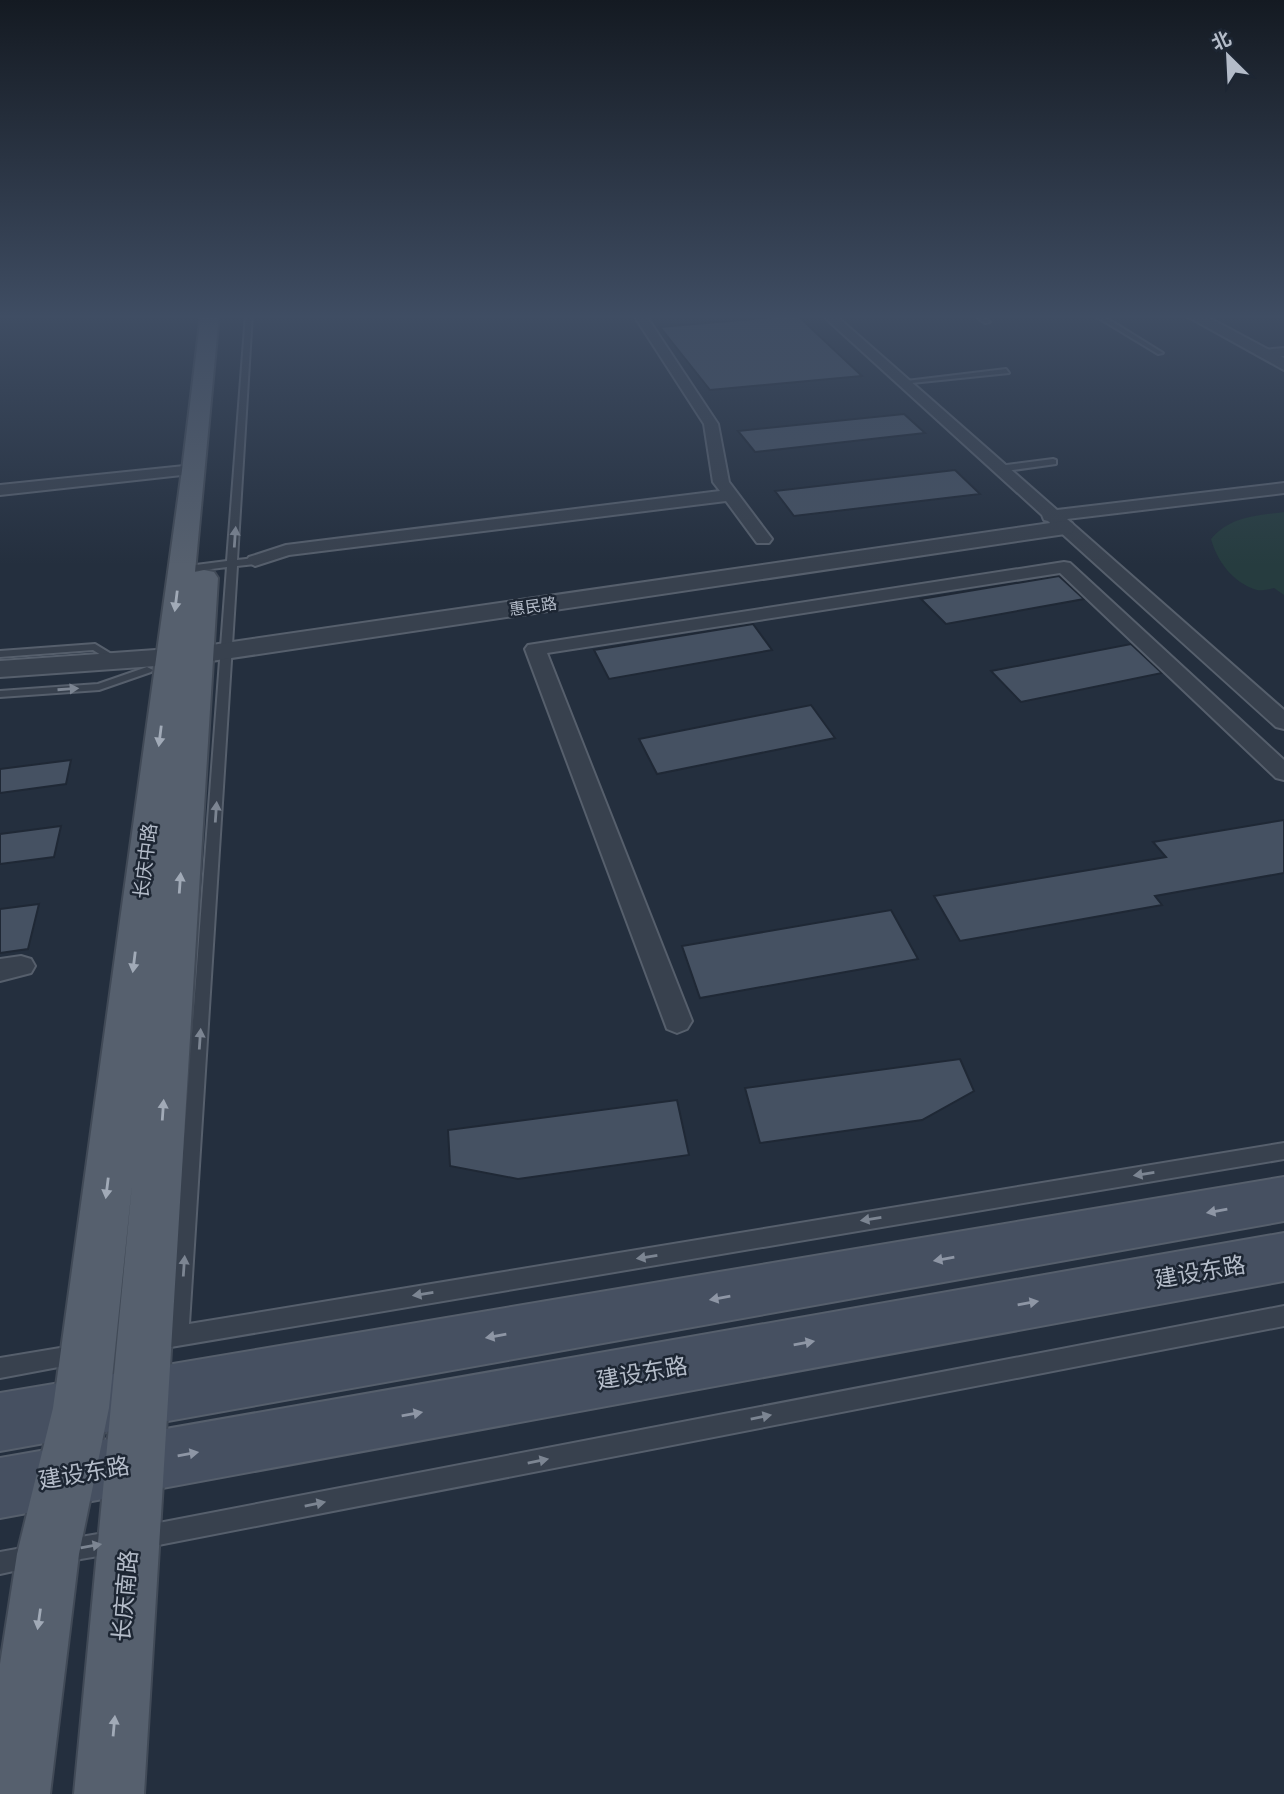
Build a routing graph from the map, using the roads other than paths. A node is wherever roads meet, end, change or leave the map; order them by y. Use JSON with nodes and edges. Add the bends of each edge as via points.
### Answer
{"nodes":[{"id":1,"x":201,"y":398,"type":"edge"},
{"id":2,"x":218,"y":398,"type":"edge"},
{"id":3,"x":243,"y":398,"type":"edge"},
{"id":4,"x":694,"y":398,"type":"edge"},
{"id":5,"x":920,"y":398,"type":"edge"},
{"id":6,"x":1053,"y":462,"type":"dead end"},
{"id":7,"x":999,"y":469,"type":"junction"},
{"id":8,"x":194,"y":470,"type":"junction"},
{"id":9,"x":1284,"y":488,"type":"edge"},
{"id":10,"x":0,"y":490,"type":"edge"},
{"id":11,"x":731,"y":495,"type":"junction"},
{"id":12,"x":1057,"y":522,"type":"junction"},
{"id":13,"x":763,"y":539,"type":"dead end"},
{"id":14,"x":255,"y":561,"type":"joint"},
{"id":15,"x":233,"y":564,"type":"junction"},
{"id":16,"x":205,"y":567,"type":"junction"},
{"id":17,"x":180,"y":570,"type":"junction"},
{"id":18,"x":0,"y":654,"type":"edge"},
{"id":19,"x":118,"y":661,"type":"junction"},
{"id":20,"x":184,"y":661,"type":"junction"},
{"id":21,"x":0,"y":669,"type":"edge"},
{"id":22,"x":0,"y":680,"type":"edge"},
{"id":23,"x":0,"y":694,"type":"edge"},
{"id":24,"x":1284,"y":722,"type":"edge"},
{"id":25,"x":1284,"y":773,"type":"edge"},
{"id":26,"x":677,"y":1021,"type":"dead end"},
{"id":27,"x":1284,"y":1151,"type":"edge"},
{"id":28,"x":1284,"y":1199,"type":"edge"},
{"id":29,"x":1284,"y":1257,"type":"edge"},
{"id":30,"x":1284,"y":1317,"type":"edge"},
{"id":31,"x":124,"y":1361,"type":"junction"},
{"id":32,"x":0,"y":1368,"type":"edge"},
{"id":33,"x":0,"y":1422,"type":"edge"},
{"id":34,"x":135,"y":1464,"type":"junction"},
{"id":35,"x":65,"y":1476,"type":"junction"},
{"id":36,"x":0,"y":1488,"type":"edge"},
{"id":37,"x":129,"y":1539,"type":"junction"},
{"id":38,"x":24,"y":1558,"type":"edge"},
{"id":39,"x":15,"y":1794,"type":"edge"},
{"id":40,"x":109,"y":1794,"type":"edge"}],
"edges":[{"from":1,"to":8,"type":"main road","name":"长庆中路"},
{"from":2,"to":16,"type":"main road","name":"长庆中路"},
{"from":15,"to":3,"type":"lane","one_way":true},
{"from":4,"to":11,"type":"street","via":[[711,424],[721,482]]},
{"from":5,"to":7,"type":"street"},
{"from":6,"to":7,"type":"lane"},
{"from":7,"to":12,"type":"street"},
{"from":8,"to":10,"type":"street"},
{"from":8,"to":17,"type":"main road","name":"长庆中路"},
{"from":9,"to":12,"type":"street"},
{"from":11,"to":13,"type":"street"},
{"from":11,"to":14,"type":"street","via":[[286,550]]},
{"from":12,"to":20,"type":"street","name":"惠民路"},
{"from":12,"to":24,"type":"street"},
{"from":14,"to":15,"type":"lane"},
{"from":15,"to":16,"type":"lane"},
{"from":15,"to":20,"type":"lane"},
{"from":16,"to":17,"type":"lane"},
{"from":16,"to":20,"type":"main road","name":"长庆中路"},
{"from":17,"to":20,"type":"main road","name":"长庆中路","one_way":true},
{"from":18,"to":19,"type":"lane","via":[[95,647]]},
{"from":19,"to":20,"type":"street","name":"惠民路"},
{"from":19,"to":21,"type":"street","name":"惠民路"},
{"from":20,"to":22,"type":"street","name":"惠民路"},
{"from":23,"to":20,"type":"lane","one_way":true,"via":[[99,687]]},
{"from":20,"to":31,"type":"main road","name":"长庆中路","one_way":true},
{"from":31,"to":20,"type":"main road","name":"长庆中路","one_way":true},
{"from":25,"to":26,"type":"street","via":[[1064,567],[535,649]]},
{"from":27,"to":31,"type":"lane","one_way":true},
{"from":28,"to":31,"type":"main road","one_way":true},
{"from":34,"to":29,"type":"main road","name":"建设东路","one_way":true},
{"from":37,"to":30,"type":"lane","one_way":true},
{"from":31,"to":32,"type":"lane"},
{"from":31,"to":33,"type":"main road"},
{"from":31,"to":34,"type":"main road","name":"长庆南路"},
{"from":31,"to":35,"type":"main road"},
{"from":34,"to":35,"type":"main road","name":"建设东路"},
{"from":34,"to":37,"type":"main road","name":"长庆南路"},
{"from":35,"to":36,"type":"main road","name":"建设东路"},
{"from":35,"to":38,"type":"main road"},
{"from":38,"to":37,"type":"lane","one_way":true},
{"from":40,"to":37,"type":"main road","name":"长庆南路","one_way":true},
{"from":38,"to":39,"type":"main road","one_way":true}]}
